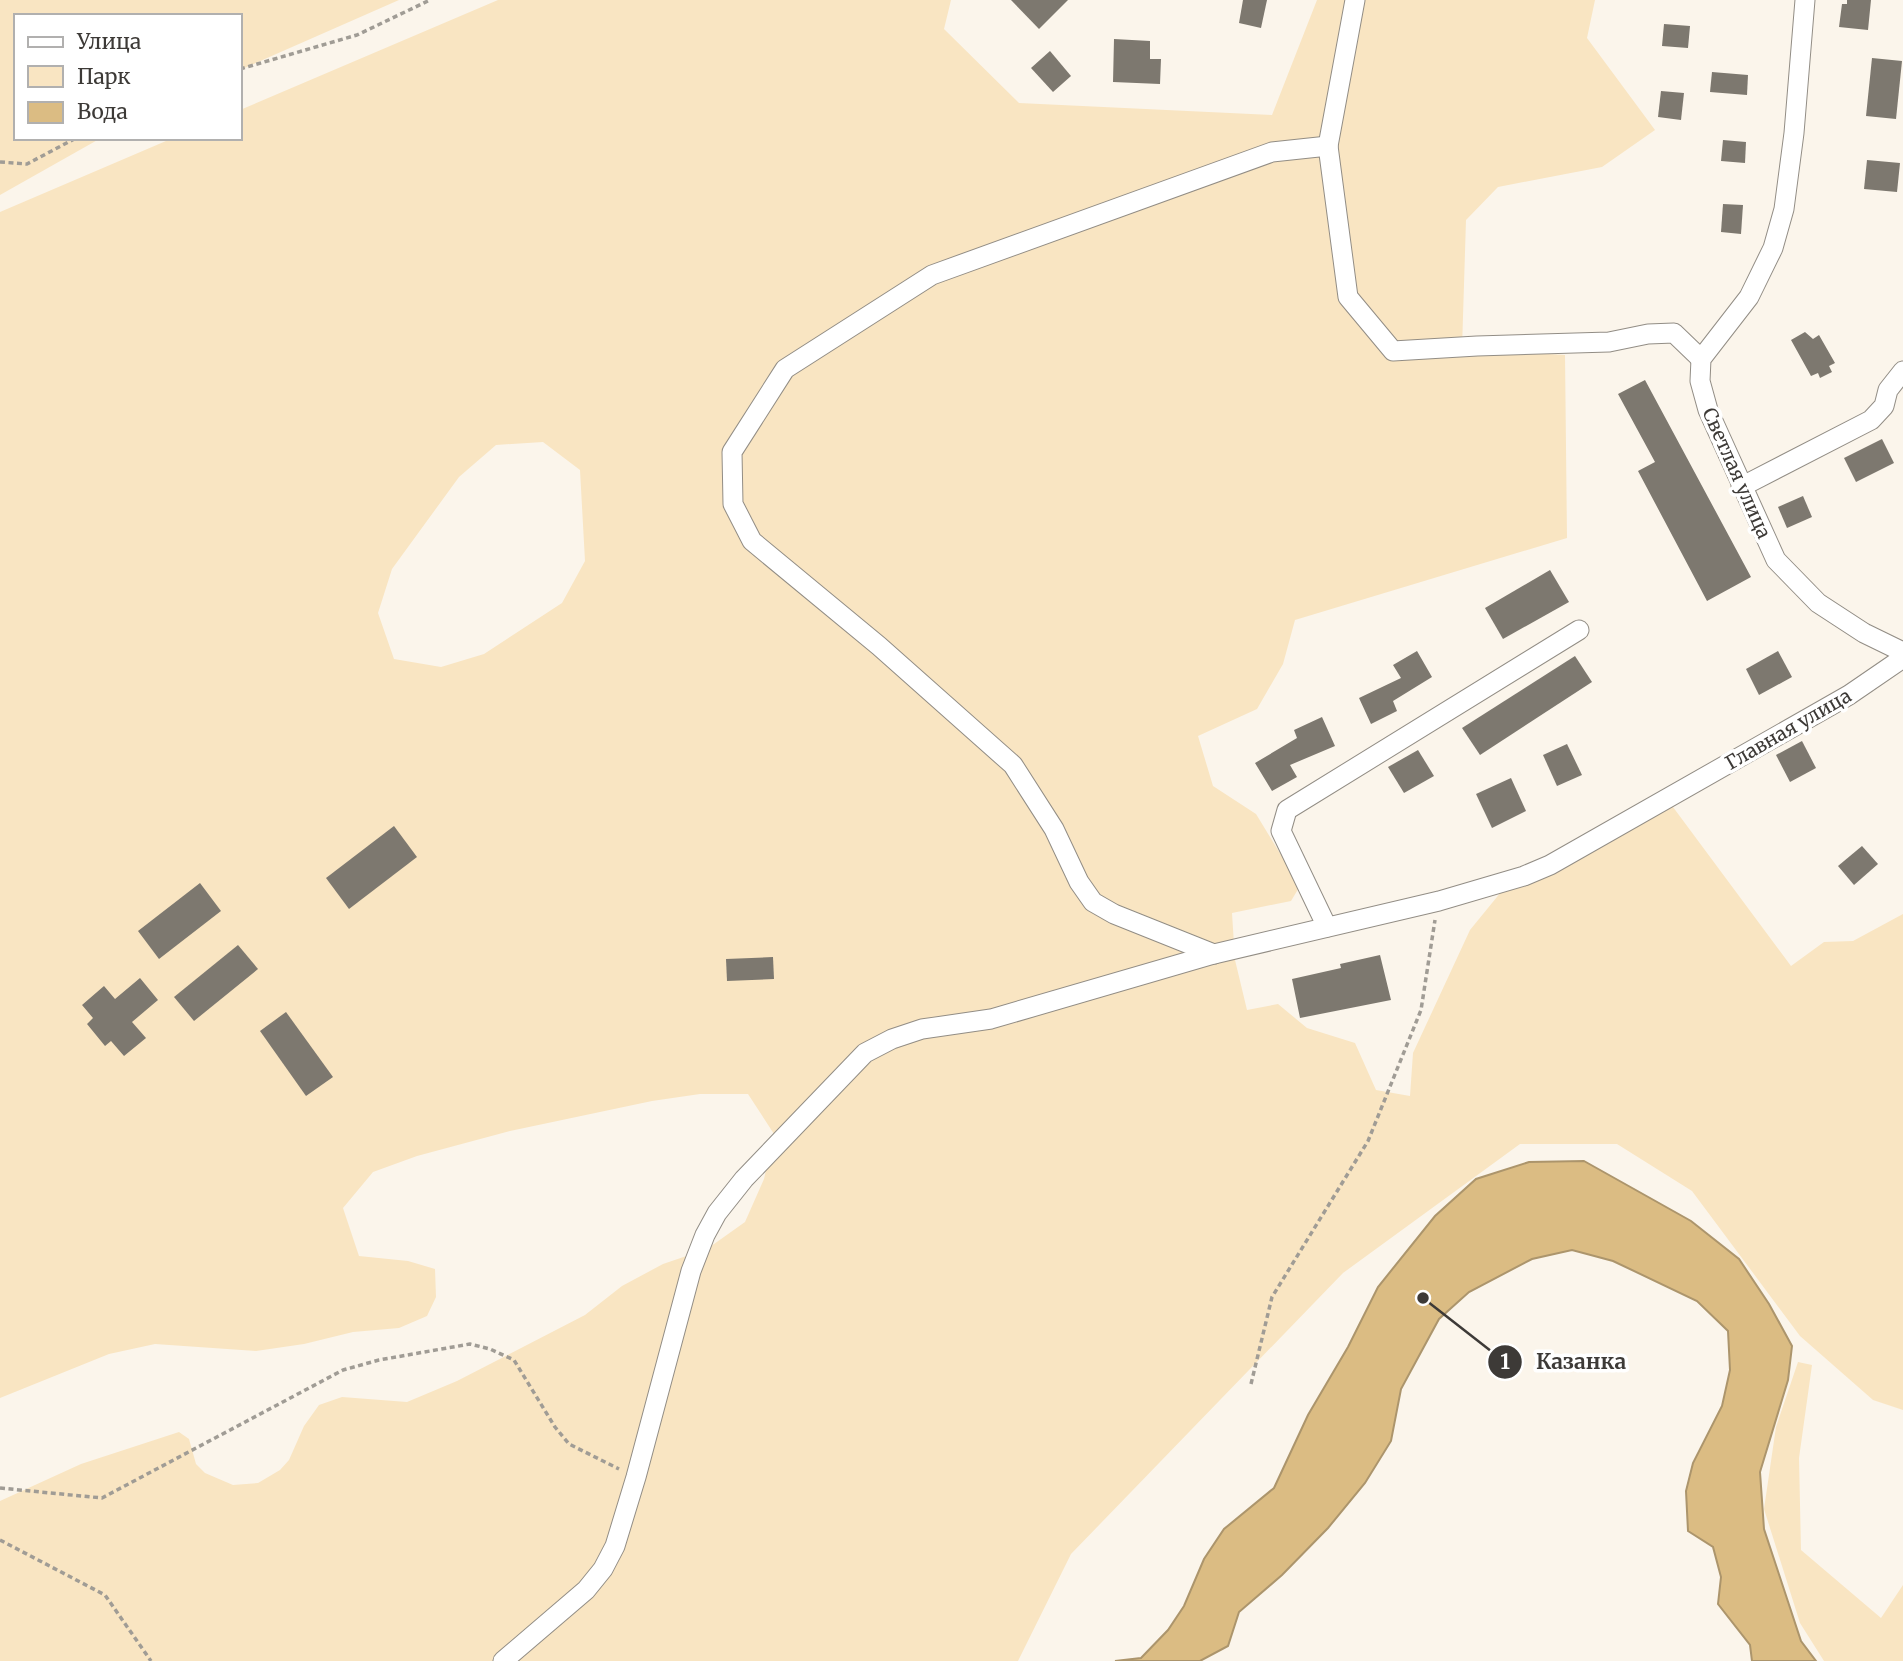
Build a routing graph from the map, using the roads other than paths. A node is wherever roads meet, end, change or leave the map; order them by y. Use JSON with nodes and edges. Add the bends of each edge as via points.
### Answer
{"nodes":[{"id":1,"x":1355,"y":0,"type":"edge"},
{"id":2,"x":1805,"y":0,"type":"edge"},
{"id":3,"x":1328,"y":146,"type":"junction"},
{"id":4,"x":1701,"y":359,"type":"junction"},
{"id":5,"x":1903,"y":371,"type":"edge"},
{"id":6,"x":1741,"y":487,"type":"junction"},
{"id":7,"x":1579,"y":630,"type":"dead end"},
{"id":8,"x":1903,"y":652,"type":"edge"},
{"id":9,"x":1903,"y":658,"type":"edge"},
{"id":10,"x":1327,"y":927,"type":"junction"},
{"id":11,"x":1214,"y":954,"type":"junction"},
{"id":12,"x":503,"y":1661,"type":"edge"}],
"edges":[{"from":1,"to":3,"type":"street"},
{"from":2,"to":4,"type":"street","via":[[1794,133],[1784,209],[1773,248],[1749,297]]},
{"from":3,"to":4,"type":"street","via":[[1348,297],[1393,351],[1609,342],[1674,334]]},
{"from":3,"to":11,"type":"street","via":[[1272,152],[932,275],[785,369],[732,453],[733,505],[751,541],[1013,765],[1093,902]]},
{"from":4,"to":6,"type":"street","name":"Светлая улица","via":[[1700,381],[1708,410]]},
{"from":5,"to":6,"type":"street","via":[[1871,420]]},
{"from":6,"to":8,"type":"street","name":"Светлая улица","via":[[1776,560],[1818,603]]},
{"from":7,"to":10,"type":"street","via":[[1287,810],[1281,831]]},
{"from":9,"to":10,"type":"street","name":"Главная улица","via":[[1849,695],[1550,865],[1438,901]]},
{"from":10,"to":11,"type":"street","name":"Главная улица"},
{"from":11,"to":12,"type":"street","name":"Главная улица","via":[[991,1019],[922,1030],[865,1053],[744,1179],[718,1213],[691,1271],[615,1546],[586,1590]]}]}
